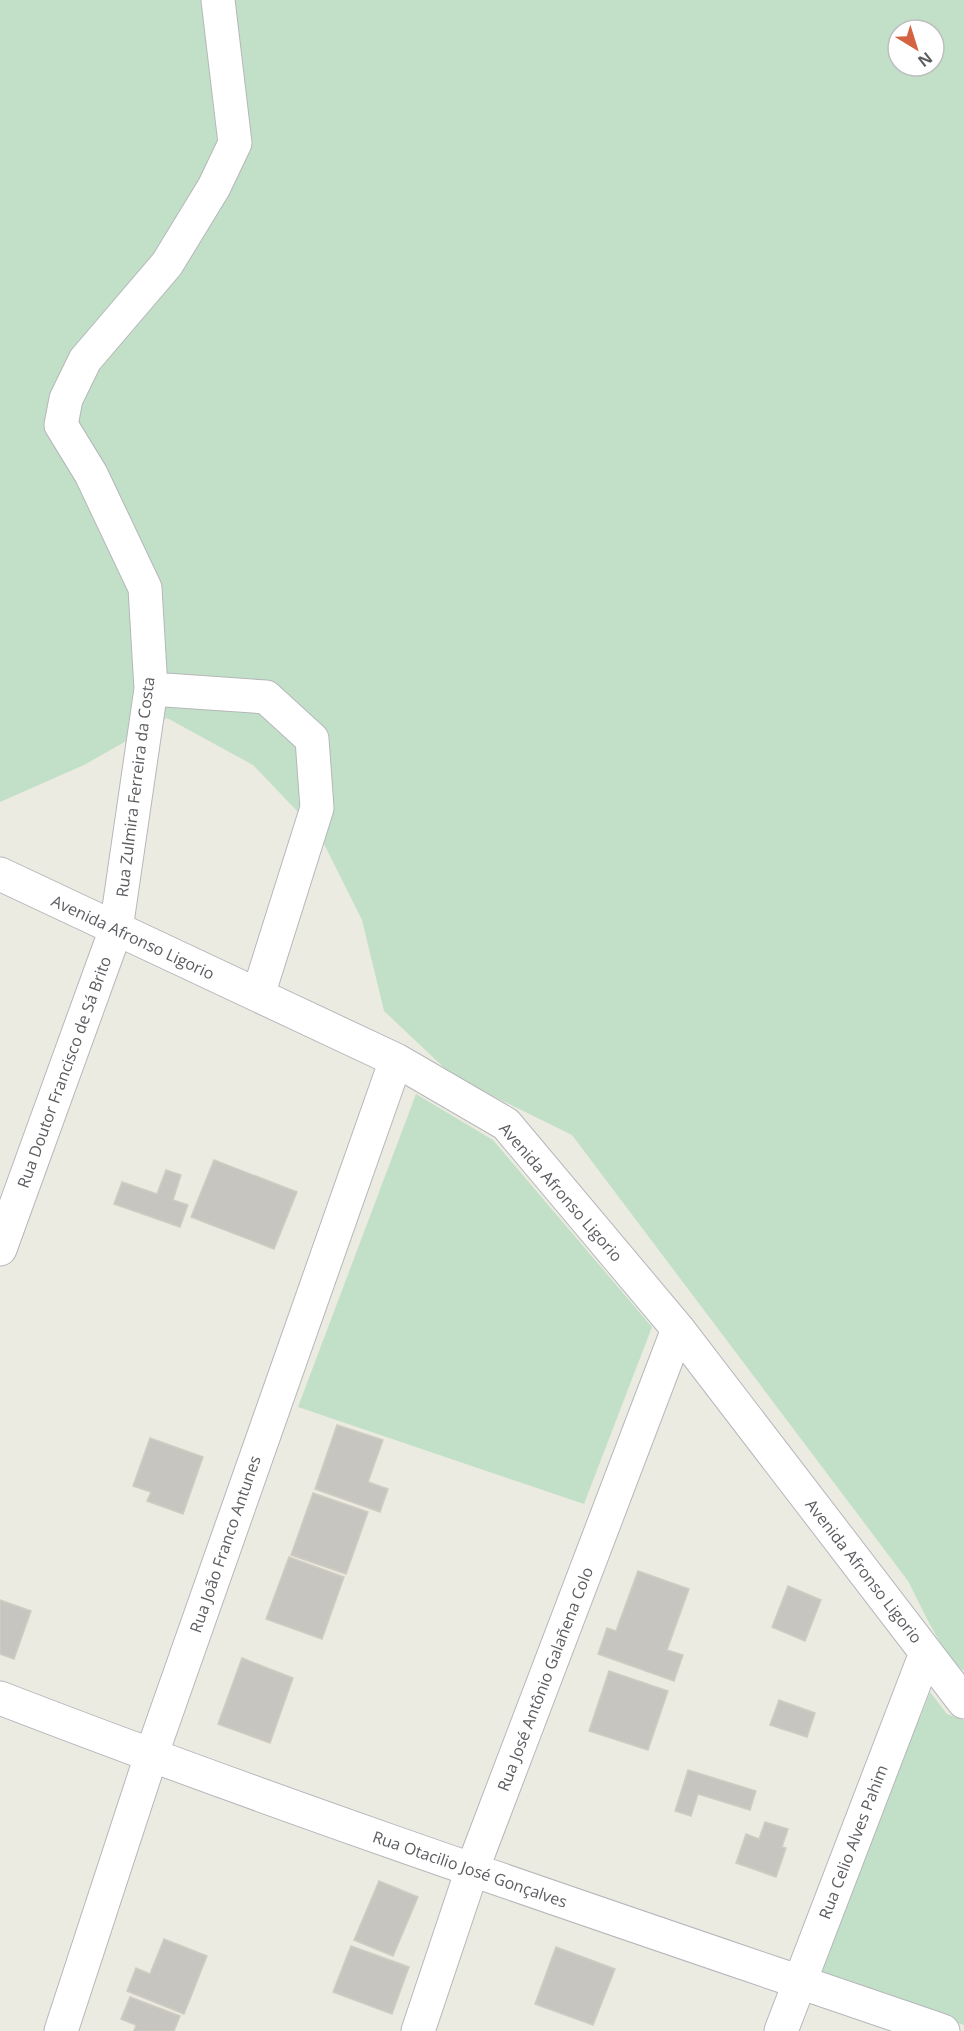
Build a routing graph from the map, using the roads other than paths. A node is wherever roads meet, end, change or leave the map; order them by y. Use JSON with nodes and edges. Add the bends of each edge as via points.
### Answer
{"nodes":[{"id":1,"x":218,"y":0,"type":"edge"},
{"id":2,"x":151,"y":689,"type":"junction"},
{"id":3,"x":0,"y":874,"type":"edge"},
{"id":4,"x":116,"y":929,"type":"junction"},
{"id":5,"x":258,"y":995,"type":"junction"},
{"id":6,"x":396,"y":1060,"type":"junction"},
{"id":7,"x":0,"y":1248,"type":"edge"},
{"id":8,"x":678,"y":1329,"type":"junction"},
{"id":9,"x":926,"y":1653,"type":"junction"},
{"id":10,"x":0,"y":1698,"type":"edge"},
{"id":11,"x":964,"y":1702,"type":"edge"},
{"id":12,"x":151,"y":1756,"type":"junction"},
{"id":13,"x":472,"y":1870,"type":"junction"},
{"id":14,"x":799,"y":1982,"type":"junction"},
{"id":15,"x":61,"y":2031,"type":"edge"},
{"id":16,"x":418,"y":2031,"type":"edge"},
{"id":17,"x":781,"y":2031,"type":"edge"},
{"id":18,"x":943,"y":2031,"type":"edge"}],
"edges":[{"from":1,"to":2,"type":"street","name":"Rua Zulmira Ferreira da Costa","via":[[235,143],[214,187],[167,264],[85,360],[66,399],[61,425],[91,474],[145,588]]},
{"from":2,"to":4,"type":"street","name":"Rua Zulmira Ferreira da Costa"},
{"from":2,"to":5,"type":"street","via":[[266,697],[312,739],[317,808]]},
{"from":3,"to":4,"type":"street","name":"Avenida Afronso Ligorio"},
{"from":4,"to":5,"type":"street","name":"Avenida Afronso Ligorio"},
{"from":4,"to":7,"type":"street","name":"Rua Doutor Francisco de Sá Brito"},
{"from":5,"to":6,"type":"street","name":"Avenida Afronso Ligorio"},
{"from":6,"to":8,"type":"street","name":"Avenida Afronso Ligorio","via":[[506,1124]]},
{"from":6,"to":12,"type":"street","name":"Rua João Franco Antunes"},
{"from":8,"to":9,"type":"street","name":"Avenida Afronso Ligorio"},
{"from":8,"to":13,"type":"street","name":"Rua José Antônio Galañena Colo"},
{"from":9,"to":11,"type":"street","name":"Avenida Afronso Ligorio"},
{"from":9,"to":14,"type":"street","name":"Rua Celio Alves Pahim"},
{"from":10,"to":12,"type":"street","name":"Rua Otacilio José Gonçalves"},
{"from":12,"to":13,"type":"street","name":"Rua Otacilio José Gonçalves"},
{"from":12,"to":15,"type":"street","name":"Rua João Franco Antunes"},
{"from":13,"to":14,"type":"street","name":"Rua Otacilio José Gonçalves"},
{"from":13,"to":16,"type":"street","name":"Rua José Antônio Galañena Colo"},
{"from":14,"to":17,"type":"street","name":"Rua Celio Alves Pahim"},
{"from":14,"to":18,"type":"street","name":"Rua Otacilio José Gonçalves"}]}
